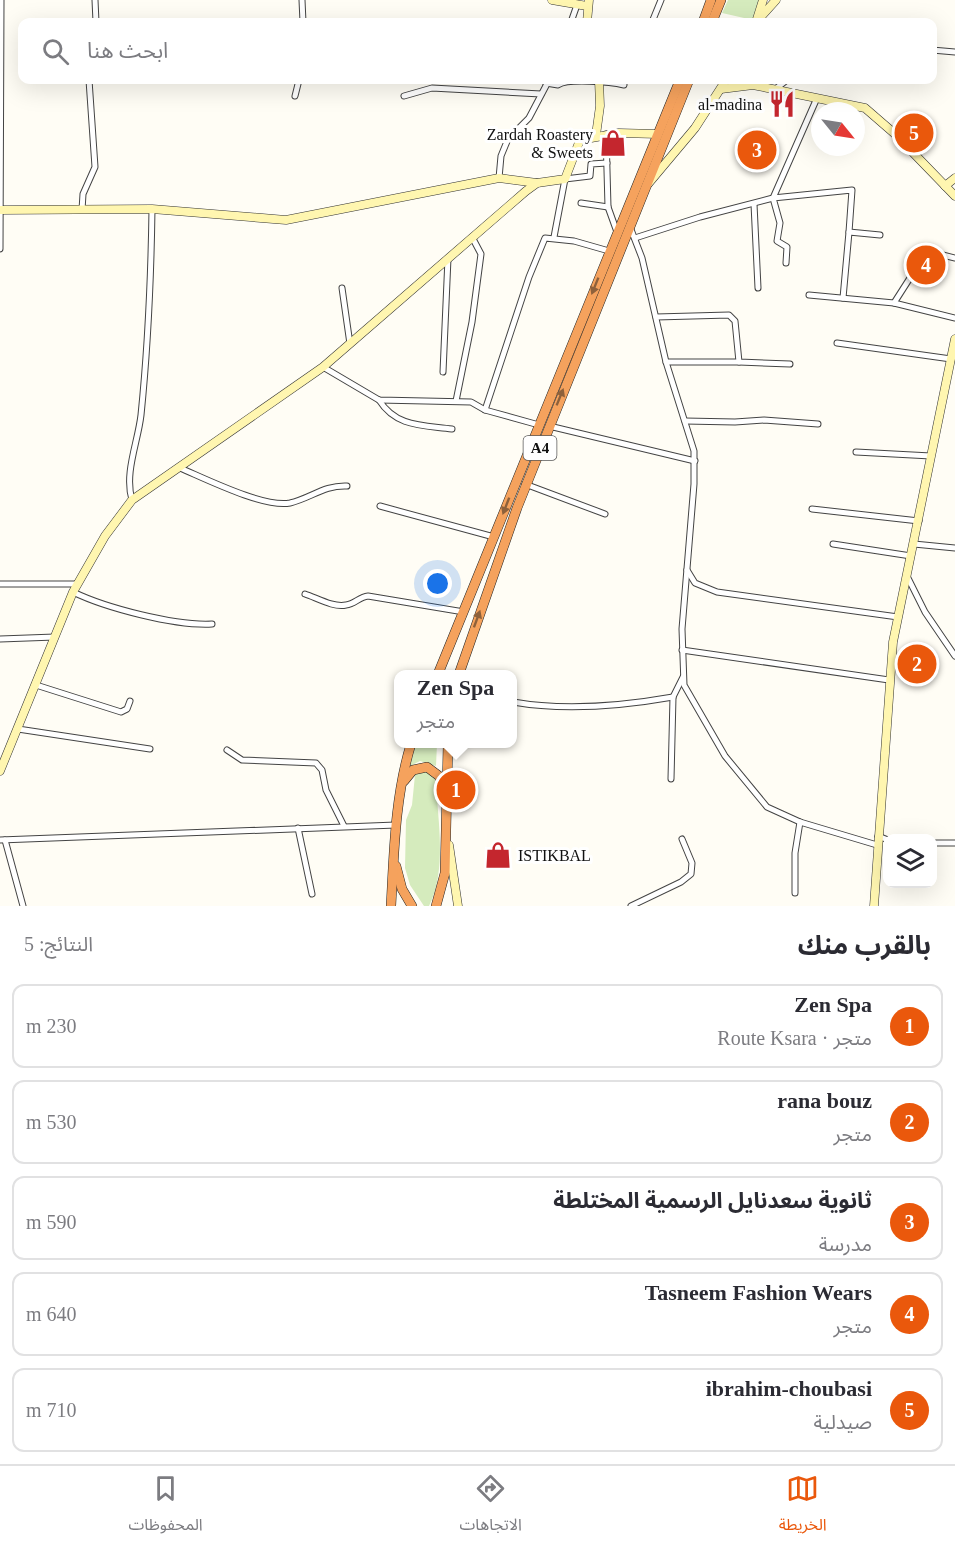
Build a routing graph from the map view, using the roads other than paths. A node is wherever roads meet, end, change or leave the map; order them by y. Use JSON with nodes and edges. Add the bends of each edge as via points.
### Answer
{"nodes":[{"id":1,"x":1,"y":0,"type":"edge"},
{"id":2,"x":95,"y":0,"type":"edge"},
{"id":3,"x":302,"y":0,"type":"edge"},
{"id":4,"x":552,"y":0,"type":"edge"},
{"id":5,"x":661,"y":0,"type":"edge"},
{"id":6,"x":711,"y":0,"type":"edge"},
{"id":7,"x":721,"y":0,"type":"edge"},
{"id":8,"x":763,"y":0,"type":"edge"},
{"id":9,"x":776,"y":0,"type":"edge"},
{"id":10,"x":588,"y":3,"type":"edge"},
{"id":11,"x":577,"y":5,"type":"junction"},
{"id":12,"x":96,"y":18,"type":"edge"},
{"id":13,"x":303,"y":18,"type":"edge"},
{"id":14,"x":572,"y":18,"type":"edge"},
{"id":15,"x":587,"y":18,"type":"edge"},
{"id":16,"x":654,"y":18,"type":"edge"},
{"id":17,"x":704,"y":18,"type":"edge"},
{"id":18,"x":714,"y":18,"type":"edge"},
{"id":19,"x":757,"y":18,"type":"edge"},
{"id":20,"x":760,"y":18,"type":"edge"},
{"id":21,"x":937,"y":50,"type":"edge"},
{"id":22,"x":955,"y":52,"type":"edge"},
{"id":23,"x":1,"y":62,"type":"edge"},
{"id":24,"x":89,"y":84,"type":"edge"},
{"id":25,"x":298,"y":84,"type":"edge"},
{"id":26,"x":546,"y":84,"type":"edge"},
{"id":27,"x":599,"y":84,"type":"edge"},
{"id":28,"x":620,"y":84,"type":"edge"},
{"id":29,"x":678,"y":84,"type":"edge"},
{"id":30,"x":687,"y":84,"type":"edge"},
{"id":31,"x":724,"y":84,"type":"edge"},
{"id":32,"x":782,"y":84,"type":"edge"},
{"id":33,"x":624,"y":85,"type":"dead end"},
{"id":34,"x":753,"y":85,"type":"joint"},
{"id":35,"x":721,"y":89,"type":"junction"},
{"id":36,"x":774,"y":90,"type":"junction"},
{"id":37,"x":541,"y":94,"type":"junction"},
{"id":38,"x":295,"y":96,"type":"dead end"},
{"id":39,"x":404,"y":96,"type":"dead end"},
{"id":40,"x":817,"y":98,"type":"junction"},
{"id":41,"x":606,"y":134,"type":"junction"},
{"id":42,"x":658,"y":134,"type":"junction"},
{"id":43,"x":596,"y":135,"type":"junction"},
{"id":44,"x":607,"y":163,"type":"junction"},
{"id":45,"x":499,"y":178,"type":"junction"},
{"id":46,"x":955,"y":178,"type":"edge"},
{"id":47,"x":565,"y":179,"type":"junction"},
{"id":48,"x":537,"y":183,"type":"junction"},
{"id":49,"x":945,"y":186,"type":"junction"},
{"id":50,"x":644,"y":187,"type":"junction"},
{"id":51,"x":955,"y":196,"type":"edge"},
{"id":52,"x":773,"y":198,"type":"junction"},
{"id":53,"x":581,"y":203,"type":"dead end"},
{"id":54,"x":754,"y":204,"type":"junction"},
{"id":55,"x":608,"y":207,"type":"junction"},
{"id":56,"x":153,"y":209,"type":"junction"},
{"id":57,"x":0,"y":210,"type":"edge"},
{"id":58,"x":82,"y":211,"type":"junction"},
{"id":59,"x":622,"y":228,"type":"junction"},
{"id":60,"x":849,"y":232,"type":"junction"},
{"id":61,"x":880,"y":235,"type":"dead end"},
{"id":62,"x":472,"y":237,"type":"junction"},
{"id":63,"x":554,"y":237,"type":"junction"},
{"id":64,"x":635,"y":238,"type":"junction"},
{"id":65,"x":0,"y":249,"type":"edge"},
{"id":66,"x":609,"y":251,"type":"junction"},
{"id":67,"x":448,"y":258,"type":"junction"},
{"id":68,"x":955,"y":258,"type":"edge"},
{"id":69,"x":786,"y":263,"type":"dead end"},
{"id":70,"x":342,"y":288,"type":"dead end"},
{"id":71,"x":758,"y":288,"type":"dead end"},
{"id":72,"x":809,"y":295,"type":"dead end"},
{"id":73,"x":843,"y":298,"type":"junction"},
{"id":74,"x":894,"y":303,"type":"junction"},
{"id":75,"x":656,"y":317,"type":"junction"},
{"id":76,"x":955,"y":318,"type":"edge"},
{"id":77,"x":955,"y":341,"type":"edge"},
{"id":78,"x":837,"y":342,"type":"dead end"},
{"id":79,"x":350,"y":344,"type":"junction"},
{"id":80,"x":951,"y":359,"type":"junction"},
{"id":81,"x":666,"y":362,"type":"junction"},
{"id":82,"x":739,"y":362,"type":"junction"},
{"id":83,"x":790,"y":364,"type":"dead end"},
{"id":84,"x":323,"y":367,"type":"junction"},
{"id":85,"x":443,"y":372,"type":"dead end"},
{"id":86,"x":379,"y":400,"type":"junction"},
{"id":87,"x":456,"y":401,"type":"junction"},
{"id":88,"x":485,"y":410,"type":"junction"},
{"id":89,"x":685,"y":422,"type":"junction"},
{"id":90,"x":818,"y":424,"type":"dead end"},
{"id":91,"x":544,"y":425,"type":"junction"},
{"id":92,"x":452,"y":429,"type":"dead end"},
{"id":93,"x":856,"y":452,"type":"dead end"},
{"id":94,"x":931,"y":456,"type":"junction"},
{"id":95,"x":695,"y":461,"type":"junction"},
{"id":96,"x":180,"y":468,"type":"junction"},
{"id":97,"x":521,"y":482,"type":"junction"},
{"id":98,"x":347,"y":486,"type":"dead end"},
{"id":99,"x":132,"y":500,"type":"junction"},
{"id":100,"x":380,"y":506,"type":"dead end"},
{"id":101,"x":813,"y":509,"type":"dead end"},
{"id":102,"x":605,"y":514,"type":"dead end"},
{"id":103,"x":919,"y":520,"type":"junction"},
{"id":104,"x":494,"y":537,"type":"junction"},
{"id":105,"x":833,"y":544,"type":"dead end"},
{"id":106,"x":914,"y":544,"type":"junction"},
{"id":107,"x":955,"y":548,"type":"edge"},
{"id":108,"x":911,"y":556,"type":"junction"},
{"id":109,"x":686,"y":568,"type":"junction"},
{"id":110,"x":907,"y":576,"type":"junction"},
{"id":111,"x":0,"y":584,"type":"edge"},
{"id":112,"x":75,"y":588,"type":"junction"},
{"id":113,"x":305,"y":594,"type":"dead end"},
{"id":114,"x":465,"y":612,"type":"junction"},
{"id":115,"x":898,"y":617,"type":"junction"},
{"id":116,"x":212,"y":624,"type":"dead end"},
{"id":117,"x":55,"y":637,"type":"junction"},
{"id":118,"x":0,"y":639,"type":"edge"},
{"id":119,"x":682,"y":650,"type":"junction"},
{"id":120,"x":955,"y":656,"type":"edge"},
{"id":121,"x":440,"y":670,"type":"edge"},
{"id":122,"x":460,"y":670,"type":"edge"},
{"id":123,"x":683,"y":677,"type":"junction"},
{"id":124,"x":889,"y":680,"type":"junction"},
{"id":125,"x":36,"y":685,"type":"junction"},
{"id":126,"x":673,"y":697,"type":"junction"},
{"id":127,"x":130,"y":701,"type":"dead end"},
{"id":128,"x":517,"y":703,"type":"edge"},
{"id":129,"x":18,"y":729,"type":"junction"},
{"id":130,"x":410,"y":748,"type":"edge"},
{"id":131,"x":448,"y":748,"type":"edge"},
{"id":132,"x":150,"y":749,"type":"dead end"},
{"id":133,"x":227,"y":750,"type":"dead end"},
{"id":134,"x":0,"y":771,"type":"edge"},
{"id":135,"x":671,"y":779,"type":"dead end"},
{"id":136,"x":401,"y":787,"type":"junction"},
{"id":137,"x":446,"y":791,"type":"junction"},
{"id":138,"x":447,"y":819,"type":"junction"},
{"id":139,"x":800,"y":822,"type":"junction"},
{"id":140,"x":396,"y":825,"type":"junction"},
{"id":141,"x":344,"y":826,"type":"junction"},
{"id":142,"x":298,"y":828,"type":"junction"},
{"id":143,"x":878,"y":836,"type":"junction"},
{"id":144,"x":883,"y":838,"type":"edge"},
{"id":145,"x":682,"y":839,"type":"dead end"},
{"id":146,"x":2,"y":840,"type":"edge"},
{"id":147,"x":937,"y":843,"type":"edge"},
{"id":148,"x":955,"y":843,"type":"edge"},
{"id":149,"x":877,"y":845,"type":"junction"},
{"id":150,"x":394,"y":846,"type":"junction"},
{"id":151,"x":795,"y":893,"type":"dead end"},
{"id":152,"x":312,"y":894,"type":"dead end"},
{"id":153,"x":23,"y":906,"type":"edge"},
{"id":154,"x":391,"y":906,"type":"edge"},
{"id":155,"x":412,"y":906,"type":"edge"},
{"id":156,"x":436,"y":906,"type":"edge"},
{"id":157,"x":458,"y":906,"type":"edge"},
{"id":158,"x":631,"y":906,"type":"edge"},
{"id":159,"x":874,"y":906,"type":"edge"}],
"edges":[{"from":1,"to":23,"type":"street"},
{"from":2,"to":12,"type":"street"},
{"from":3,"to":13,"type":"street"},
{"from":4,"to":11,"type":"street"},
{"from":5,"to":16,"type":"street"},
{"from":6,"to":17,"type":"highway"},
{"from":7,"to":18,"type":"highway"},
{"from":8,"to":19,"type":"street"},
{"from":9,"to":20,"type":"street"},
{"from":10,"to":11,"type":"street"},
{"from":10,"to":15,"type":"street"},
{"from":11,"to":14,"type":"street"},
{"from":21,"to":22,"type":"street"},
{"from":23,"to":57,"type":"street"},
{"from":24,"to":58,"type":"street","via":[[95,167]]},
{"from":25,"to":38,"type":"street"},
{"from":26,"to":37,"type":"street"},
{"from":27,"to":43,"type":"street"},
{"from":28,"to":33,"type":"street"},
{"from":29,"to":42,"type":"highway","number":"A4"},
{"from":30,"to":50,"type":"highway","number":"A4"},
{"from":31,"to":35,"type":"street"},
{"from":32,"to":36,"type":"street"},
{"from":34,"to":35,"type":"street"},
{"from":34,"to":36,"type":"street"},
{"from":35,"to":50,"type":"street","via":[[695,128]]},
{"from":36,"to":40,"type":"street"},
{"from":37,"to":39,"type":"street","via":[[432,88]]},
{"from":37,"to":45,"type":"street","via":[[529,118],[508,139]]},
{"from":40,"to":49,"type":"street","via":[[870,112]]},
{"from":40,"to":52,"type":"street"},
{"from":41,"to":42,"type":"street"},
{"from":41,"to":43,"type":"street"},
{"from":41,"to":44,"type":"street"},
{"from":42,"to":59,"type":"highway","number":"A4"},
{"from":43,"to":47,"type":"street","via":[[580,140]]},
{"from":44,"to":47,"type":"street","via":[[591,164],[590,176]]},
{"from":44,"to":55,"type":"street"},
{"from":45,"to":48,"type":"street"},
{"from":45,"to":56,"type":"street","via":[[296,219]]},
{"from":46,"to":49,"type":"street"},
{"from":47,"to":48,"type":"street"},
{"from":47,"to":63,"type":"street"},
{"from":48,"to":62,"type":"street"},
{"from":49,"to":51,"type":"street"},
{"from":50,"to":59,"type":"highway","number":"A4"},
{"from":52,"to":54,"type":"street"},
{"from":52,"to":60,"type":"street","via":[[852,190]]},
{"from":52,"to":69,"type":"street","via":[[780,223],[777,241],[787,247]]},
{"from":53,"to":55,"type":"street"},
{"from":54,"to":64,"type":"street"},
{"from":54,"to":71,"type":"street"},
{"from":55,"to":59,"type":"street"},
{"from":56,"to":58,"type":"street"},
{"from":56,"to":99,"type":"street","via":[[150,314],[129,484]]},
{"from":57,"to":58,"type":"street"},
{"from":57,"to":65,"type":"street"},
{"from":59,"to":64,"type":"street"},
{"from":59,"to":66,"type":"highway","number":"A4"},
{"from":91,"to":59,"type":"highway","number":"A4","one_way":true},
{"from":60,"to":61,"type":"street"},
{"from":60,"to":73,"type":"street"},
{"from":62,"to":67,"type":"street"},
{"from":62,"to":87,"type":"street","via":[[481,254]]},
{"from":63,"to":66,"type":"street"},
{"from":63,"to":88,"type":"street","via":[[545,238],[529,277]]},
{"from":64,"to":75,"type":"street"},
{"from":66,"to":91,"type":"highway","number":"A4","one_way":true},
{"from":67,"to":79,"type":"street"},
{"from":67,"to":85,"type":"street"},
{"from":68,"to":74,"type":"street","via":[[935,253],[924,255]]},
{"from":70,"to":79,"type":"street"},
{"from":72,"to":73,"type":"street"},
{"from":73,"to":74,"type":"street"},
{"from":74,"to":76,"type":"street"},
{"from":75,"to":81,"type":"street"},
{"from":75,"to":82,"type":"street","via":[[731,316],[735,321]]},
{"from":77,"to":80,"type":"street"},
{"from":78,"to":80,"type":"street"},
{"from":79,"to":84,"type":"street"},
{"from":80,"to":94,"type":"street"},
{"from":81,"to":82,"type":"street"},
{"from":81,"to":89,"type":"street"},
{"from":82,"to":83,"type":"street"},
{"from":84,"to":86,"type":"street"},
{"from":84,"to":96,"type":"street"},
{"from":86,"to":87,"type":"street"},
{"from":86,"to":92,"type":"street","via":[[397,420]]},
{"from":87,"to":88,"type":"street","via":[[471,402]]},
{"from":88,"to":91,"type":"street"},
{"from":89,"to":90,"type":"street","via":[[764,420]]},
{"from":89,"to":95,"type":"street"},
{"from":91,"to":95,"type":"street"},
{"from":91,"to":97,"type":"highway","number":"A4"},
{"from":93,"to":94,"type":"street"},
{"from":94,"to":103,"type":"street"},
{"from":95,"to":109,"type":"street"},
{"from":96,"to":98,"type":"street","via":[[250,499],[288,504],[329,486]]},
{"from":96,"to":99,"type":"street"},
{"from":97,"to":102,"type":"street"},
{"from":97,"to":104,"type":"highway","number":"A4","one_way":true},
{"from":122,"to":97,"type":"highway","number":"A4","one_way":true},
{"from":99,"to":112,"type":"street","via":[[105,536]]},
{"from":100,"to":104,"type":"street"},
{"from":101,"to":103,"type":"street"},
{"from":103,"to":106,"type":"street"},
{"from":104,"to":114,"type":"highway","number":"A4"},
{"from":105,"to":108,"type":"street"},
{"from":106,"to":107,"type":"street"},
{"from":106,"to":108,"type":"street"},
{"from":108,"to":110,"type":"street"},
{"from":109,"to":115,"type":"street","via":[[696,583],[717,592]]},
{"from":109,"to":119,"type":"street"},
{"from":110,"to":115,"type":"street"},
{"from":110,"to":120,"type":"street","via":[[925,612]]},
{"from":111,"to":112,"type":"street"},
{"from":112,"to":116,"type":"street","via":[[98,602],[192,625]]},
{"from":112,"to":117,"type":"street"},
{"from":113,"to":114,"type":"street","via":[[338,605],[350,605],[368,596]]},
{"from":114,"to":121,"type":"highway","number":"A4"},
{"from":115,"to":124,"type":"street"},
{"from":117,"to":118,"type":"street"},
{"from":117,"to":125,"type":"street"},
{"from":119,"to":123,"type":"street"},
{"from":119,"to":124,"type":"street"},
{"from":123,"to":126,"type":"street"},
{"from":123,"to":139,"type":"street","via":[[724,756],[767,807]]},
{"from":124,"to":143,"type":"street"},
{"from":125,"to":127,"type":"street","via":[[121,712]]},
{"from":125,"to":129,"type":"street"},
{"from":126,"to":128,"type":"street","via":[[579,705]]},
{"from":126,"to":135,"type":"street"},
{"from":129,"to":132,"type":"street"},
{"from":129,"to":134,"type":"street"},
{"from":130,"to":136,"type":"highway"},
{"from":131,"to":137,"type":"highway"},
{"from":133,"to":141,"type":"street","via":[[242,760],[316,763]]},
{"from":136,"to":137,"type":"highway","via":[[413,770],[427,767],[439,776]]},
{"from":136,"to":140,"type":"highway"},
{"from":137,"to":138,"type":"highway"},
{"from":138,"to":156,"type":"highway","via":[[445,873]]},
{"from":138,"to":157,"type":"street"},
{"from":139,"to":149,"type":"street"},
{"from":139,"to":151,"type":"street"},
{"from":140,"to":141,"type":"street"},
{"from":140,"to":150,"type":"highway"},
{"from":141,"to":142,"type":"street"},
{"from":142,"to":146,"type":"street"},
{"from":142,"to":152,"type":"street"},
{"from":143,"to":144,"type":"street"},
{"from":143,"to":149,"type":"street"},
{"from":145,"to":158,"type":"street","via":[[692,863],[691,874]]},
{"from":146,"to":153,"type":"street"},
{"from":147,"to":148,"type":"street"},
{"from":149,"to":159,"type":"street"},
{"from":150,"to":154,"type":"highway"},
{"from":150,"to":155,"type":"highway","via":[[400,881]]}]}
